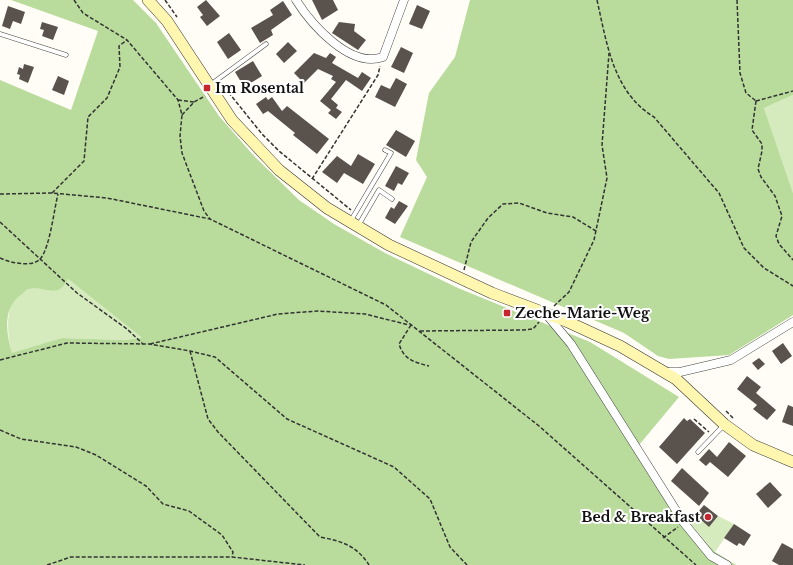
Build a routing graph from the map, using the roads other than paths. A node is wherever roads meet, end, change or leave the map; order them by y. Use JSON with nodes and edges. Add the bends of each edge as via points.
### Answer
{"nodes":[{"id":1,"x":148,"y":0,"type":"edge"},
{"id":2,"x":296,"y":0,"type":"edge"},
{"id":3,"x":404,"y":0,"type":"edge"},
{"id":4,"x":0,"y":34,"type":"edge"},
{"id":5,"x":266,"y":44,"type":"dead end"},
{"id":6,"x":66,"y":56,"type":"dead end"},
{"id":7,"x":214,"y":86,"type":"junction"},
{"id":8,"x":385,"y":150,"type":"dead end"},
{"id":9,"x":392,"y":198,"type":"dead end"},
{"id":10,"x":355,"y":221,"type":"junction"},
{"id":11,"x":549,"y":310,"type":"junction"},
{"id":12,"x":793,"y":322,"type":"edge"},
{"id":13,"x":667,"y":372,"type":"junction"},
{"id":14,"x":724,"y":424,"type":"junction"},
{"id":15,"x":698,"y":452,"type":"dead end"},
{"id":16,"x":793,"y":462,"type":"edge"},
{"id":17,"x":727,"y":565,"type":"edge"}],
"edges":[{"from":1,"to":7,"type":"main road","via":[[167,21]]},
{"from":2,"to":3,"type":"street","via":[[303,12],[330,41],[360,58],[375,60],[383,57]]},
{"from":4,"to":6,"type":"lane"},
{"from":5,"to":7,"type":"lane"},
{"from":7,"to":10,"type":"main road","via":[[232,120],[279,170],[327,208]]},
{"from":8,"to":10,"type":"lane","via":[[391,153]]},
{"from":9,"to":10,"type":"lane","via":[[379,190]]},
{"from":10,"to":11,"type":"main road","via":[[389,246],[485,290]]},
{"from":11,"to":13,"type":"main road"},
{"from":11,"to":17,"type":"street","via":[[684,522],[711,556]]},
{"from":12,"to":13,"type":"street","via":[[731,360],[680,372]]},
{"from":13,"to":14,"type":"main road"},
{"from":14,"to":15,"type":"lane"},
{"from":14,"to":16,"type":"main road","via":[[752,445]]}]}
